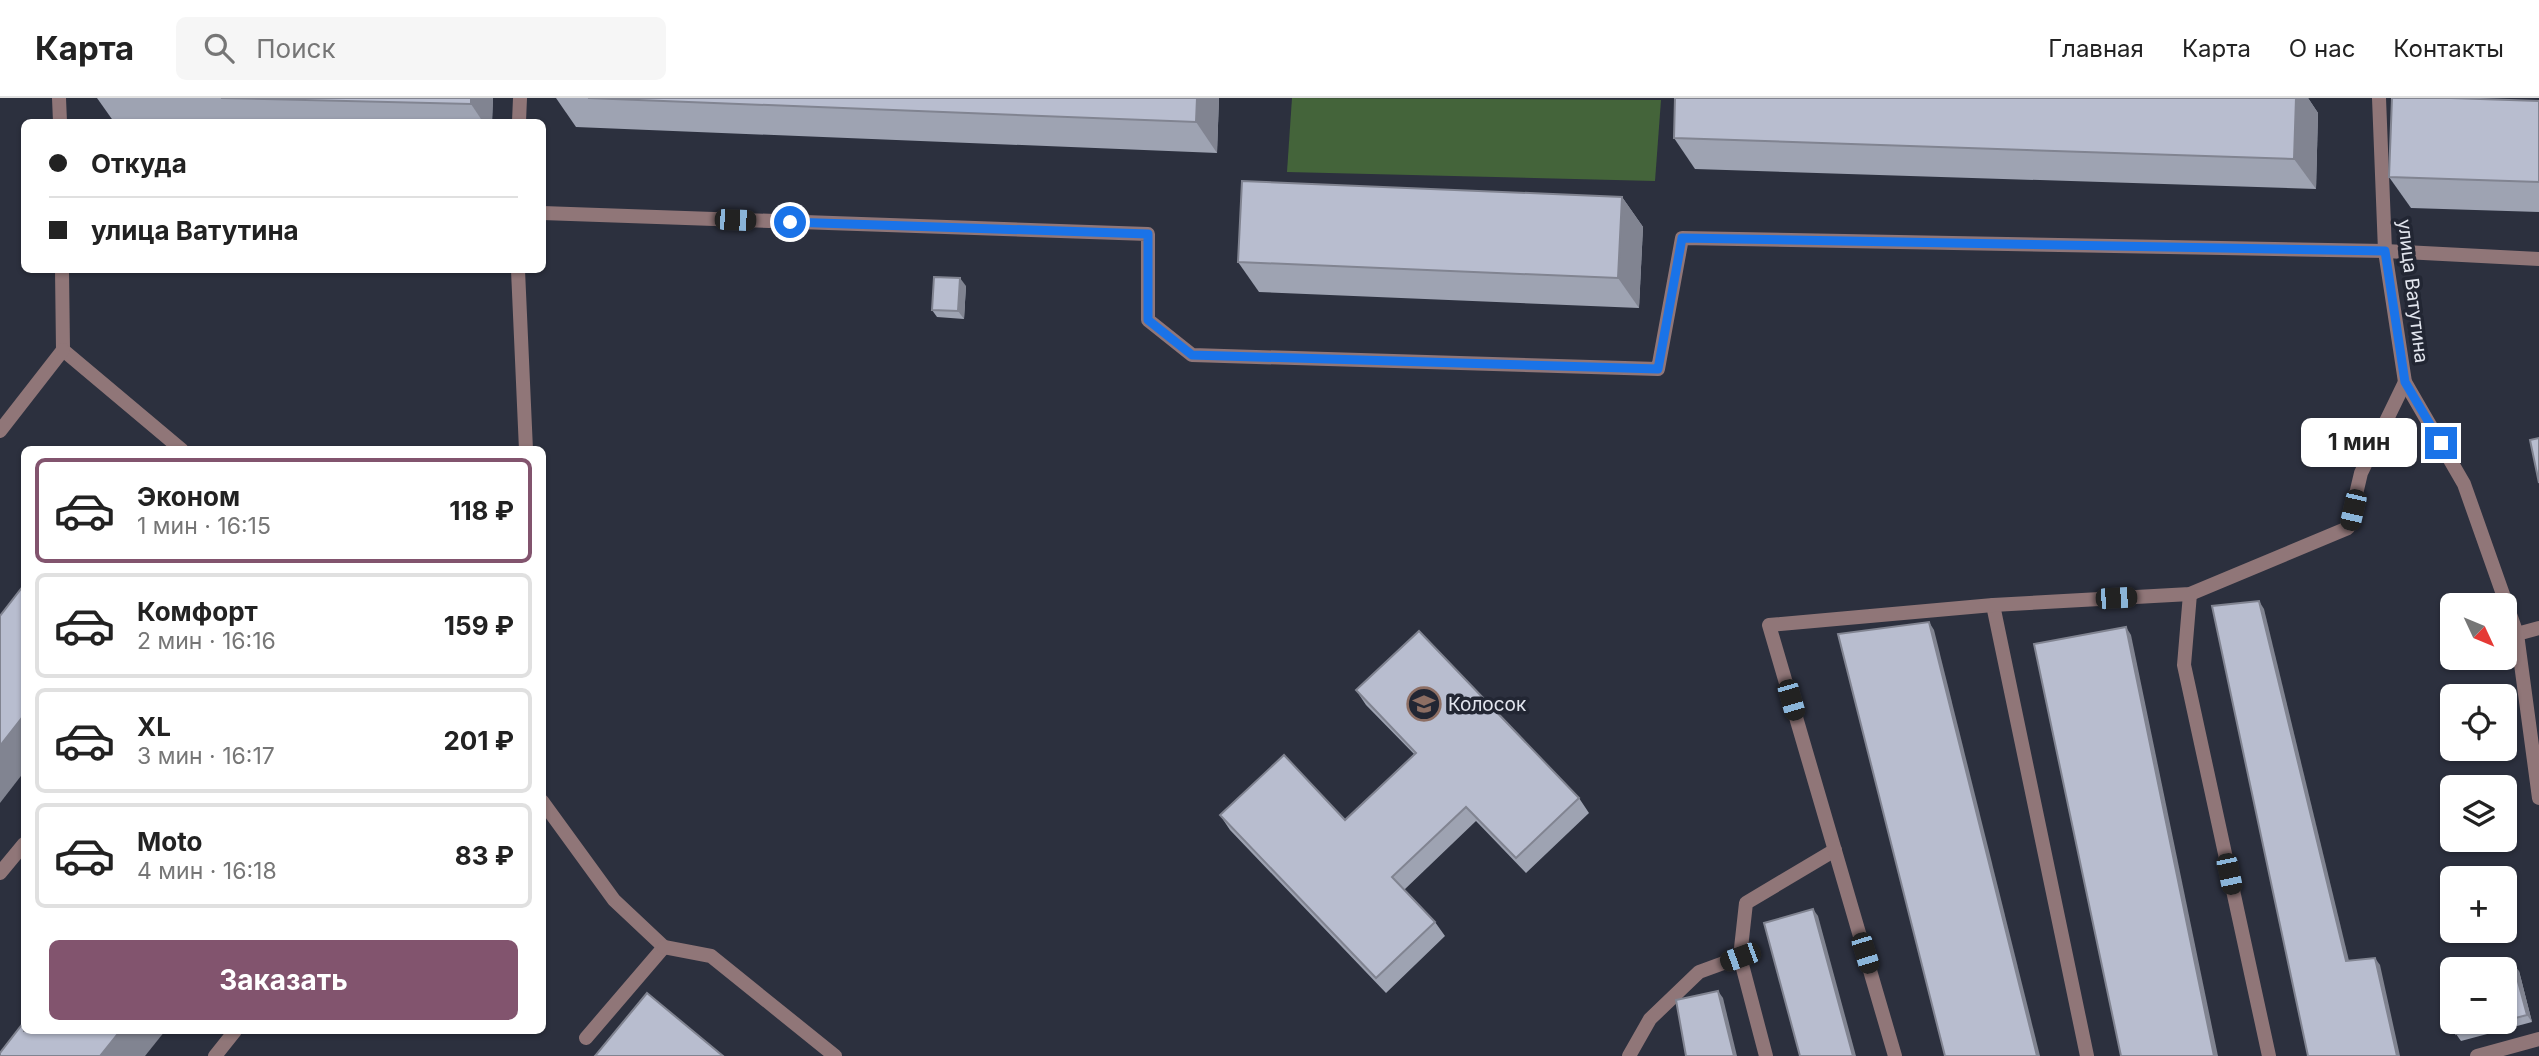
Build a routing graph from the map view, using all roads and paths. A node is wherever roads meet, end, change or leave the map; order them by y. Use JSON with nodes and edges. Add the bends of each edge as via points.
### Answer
{"nodes":[{"id":1,"x":59,"y":98,"type":"edge"},
{"id":2,"x":520,"y":98,"type":"edge"},
{"id":3,"x":2379,"y":98,"type":"edge"},
{"id":4,"x":60,"y":119,"type":"edge"},
{"id":5,"x":519,"y":119,"type":"edge"},
{"id":6,"x":546,"y":214,"type":"edge"},
{"id":7,"x":2385,"y":251,"type":"junction"},
{"id":8,"x":2539,"y":259,"type":"edge"},
{"id":9,"x":62,"y":273,"type":"edge"},
{"id":10,"x":518,"y":273,"type":"edge"},
{"id":11,"x":63,"y":350,"type":"junction"},
{"id":12,"x":2405,"y":382,"type":"junction"},
{"id":13,"x":0,"y":431,"type":"edge"},
{"id":14,"x":177,"y":446,"type":"edge"},
{"id":15,"x":526,"y":446,"type":"edge"},
{"id":16,"x":2503,"y":593,"type":"edge"},
{"id":17,"x":2190,"y":594,"type":"junction"},
{"id":18,"x":1993,"y":605,"type":"junction"},
{"id":19,"x":2539,"y":628,"type":"edge"},
{"id":20,"x":2517,"y":634,"type":"joint"},
{"id":21,"x":2539,"y":798,"type":"edge"},
{"id":22,"x":546,"y":806,"type":"edge"},
{"id":23,"x":21,"y":848,"type":"edge"},
{"id":24,"x":1835,"y":850,"type":"junction"},
{"id":25,"x":0,"y":873,"type":"edge"},
{"id":26,"x":664,"y":947,"type":"junction"},
{"id":27,"x":1740,"y":957,"type":"junction"},
{"id":28,"x":233,"y":1034,"type":"edge"},
{"id":29,"x":586,"y":1038,"type":"dead end"},
{"id":30,"x":2539,"y":1039,"type":"edge"},
{"id":31,"x":215,"y":1056,"type":"edge"},
{"id":32,"x":835,"y":1056,"type":"edge"},
{"id":33,"x":1629,"y":1056,"type":"edge"},
{"id":34,"x":1766,"y":1056,"type":"edge"},
{"id":35,"x":1895,"y":1056,"type":"edge"},
{"id":36,"x":2087,"y":1056,"type":"edge"},
{"id":37,"x":2269,"y":1056,"type":"edge"},
{"id":38,"x":2477,"y":1056,"type":"edge"}],
"edges":[{"from":1,"to":4,"type":"street"},
{"from":2,"to":5,"type":"street"},
{"from":3,"to":7,"type":"street","name":"улица Ватутина"},
{"from":6,"to":7,"type":"street","via":[[1148,234],[1148,320],[1192,355],[1658,369],[1682,238]]},
{"from":7,"to":8,"type":"street"},
{"from":7,"to":12,"type":"street","name":"улица Ватутина"},
{"from":9,"to":11,"type":"street"},
{"from":10,"to":15,"type":"street"},
{"from":11,"to":13,"type":"street"},
{"from":11,"to":14,"type":"street"},
{"from":12,"to":16,"type":"street","name":"улица Ватутина","via":[[2464,484]]},
{"from":12,"to":17,"type":"street","via":[[2361,473],[2348,528]]},
{"from":17,"to":18,"type":"street"},
{"from":17,"to":37,"type":"street","via":[[2184,666]]},
{"from":18,"to":24,"type":"street","via":[[1769,625]]},
{"from":18,"to":36,"type":"street"},
{"from":19,"to":20,"type":"street"},
{"from":20,"to":21,"type":"street","name":"улица Ватутина"},
{"from":22,"to":26,"type":"street","via":[[614,900]]},
{"from":23,"to":25,"type":"street"},
{"from":24,"to":27,"type":"street","via":[[1746,903]]},
{"from":24,"to":35,"type":"street"},
{"from":26,"to":29,"type":"street"},
{"from":26,"to":32,"type":"street","via":[[711,956]]},
{"from":27,"to":33,"type":"street","via":[[1699,972],[1650,1019]]},
{"from":27,"to":34,"type":"street"},
{"from":28,"to":31,"type":"street"},
{"from":30,"to":38,"type":"street"}]}
